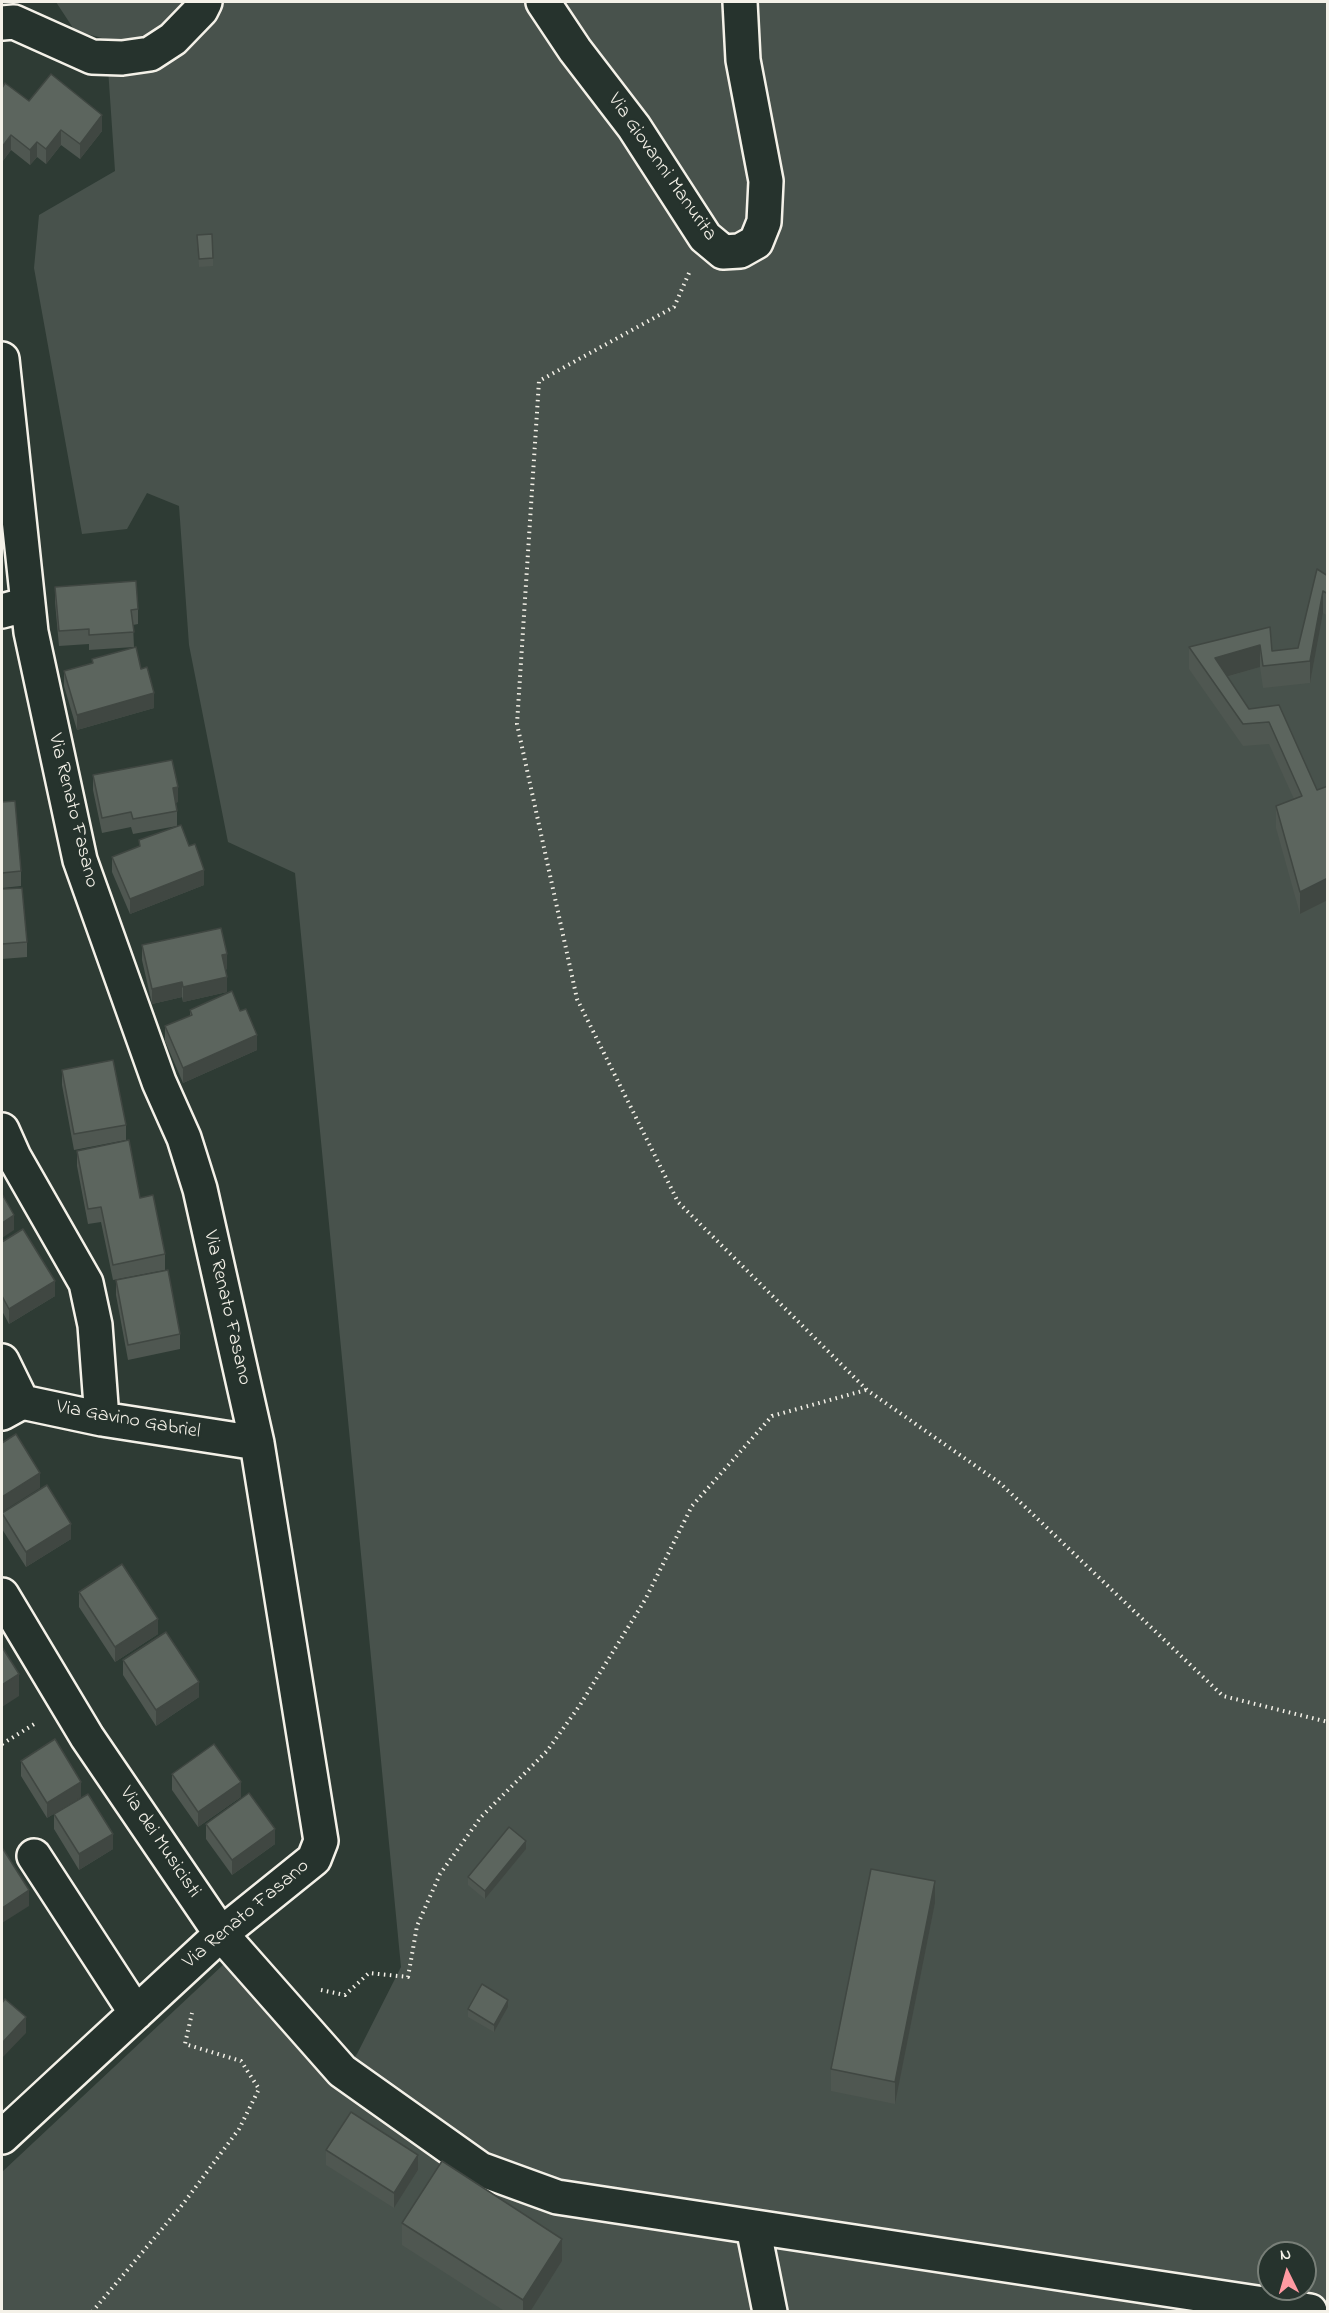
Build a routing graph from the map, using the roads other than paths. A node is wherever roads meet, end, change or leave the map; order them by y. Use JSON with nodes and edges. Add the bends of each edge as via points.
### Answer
{"nodes":[{"id":1,"x":205,"y":2,"type":"edge"},
{"id":2,"x":543,"y":2,"type":"edge"},
{"id":3,"x":740,"y":2,"type":"edge"},
{"id":4,"x":2,"y":23,"type":"edge"},
{"id":5,"x":2,"y":359,"type":"edge"},
{"id":6,"x":15,"y":607,"type":"edge"},
{"id":7,"x":2,"y":1130,"type":"edge"},
{"id":8,"x":2,"y":1361,"type":"edge"},
{"id":9,"x":12,"y":1407,"type":"edge"},
{"id":10,"x":102,"y":1419,"type":"junction"},
{"id":11,"x":257,"y":1443,"type":"junction"},
{"id":12,"x":2,"y":1595,"type":"edge"},
{"id":13,"x":34,"y":1856,"type":"dead end"},
{"id":14,"x":221,"y":1934,"type":"junction"},
{"id":15,"x":136,"y":2013,"type":"junction"},
{"id":16,"x":2,"y":2138,"type":"edge"},
{"id":17,"x":753,"y":2227,"type":"junction"},
{"id":18,"x":1310,"y":2311,"type":"edge"},
{"id":19,"x":770,"y":2312,"type":"edge"}],
"edges":[{"from":1,"to":4,"type":"street","via":[[173,39],[150,54],[122,58],[92,57],[14,21]]},
{"from":2,"to":3,"type":"street","name":"Via Giovanni Manurita","via":[[634,127],[705,237],[723,252],[740,251],[756,242],[764,222],[766,181],[743,60]]},
{"from":5,"to":6,"type":"street","name":"Via Renato Fasano"},
{"from":6,"to":11,"type":"street","name":"Via Renato Fasano","via":[[31,632],[80,860],[200,1189]]},
{"from":7,"to":10,"type":"street","via":[[86,1283],[95,1324]]},
{"from":8,"to":9,"type":"street"},
{"from":9,"to":10,"type":"street","name":"Via Gavino Gabriel"},
{"from":10,"to":11,"type":"street","name":"Via Gavino Gabriel"},
{"from":11,"to":14,"type":"street","name":"Via Renato Fasano","via":[[321,1841],[314,1860]]},
{"from":12,"to":14,"type":"street","name":"Via dei Musicisti","via":[[87,1737]]},
{"from":13,"to":15,"type":"street"},
{"from":14,"to":15,"type":"street","name":"Via Renato Fasano"},
{"from":14,"to":17,"type":"street","name":"Via dei Musicisti","via":[[342,2071],[480,2169],[557,2197]]},
{"from":15,"to":16,"type":"street","name":"Via Renato Fasano"},
{"from":17,"to":18,"type":"street","name":"Via dei Musicisti"},
{"from":17,"to":19,"type":"street"}]}
